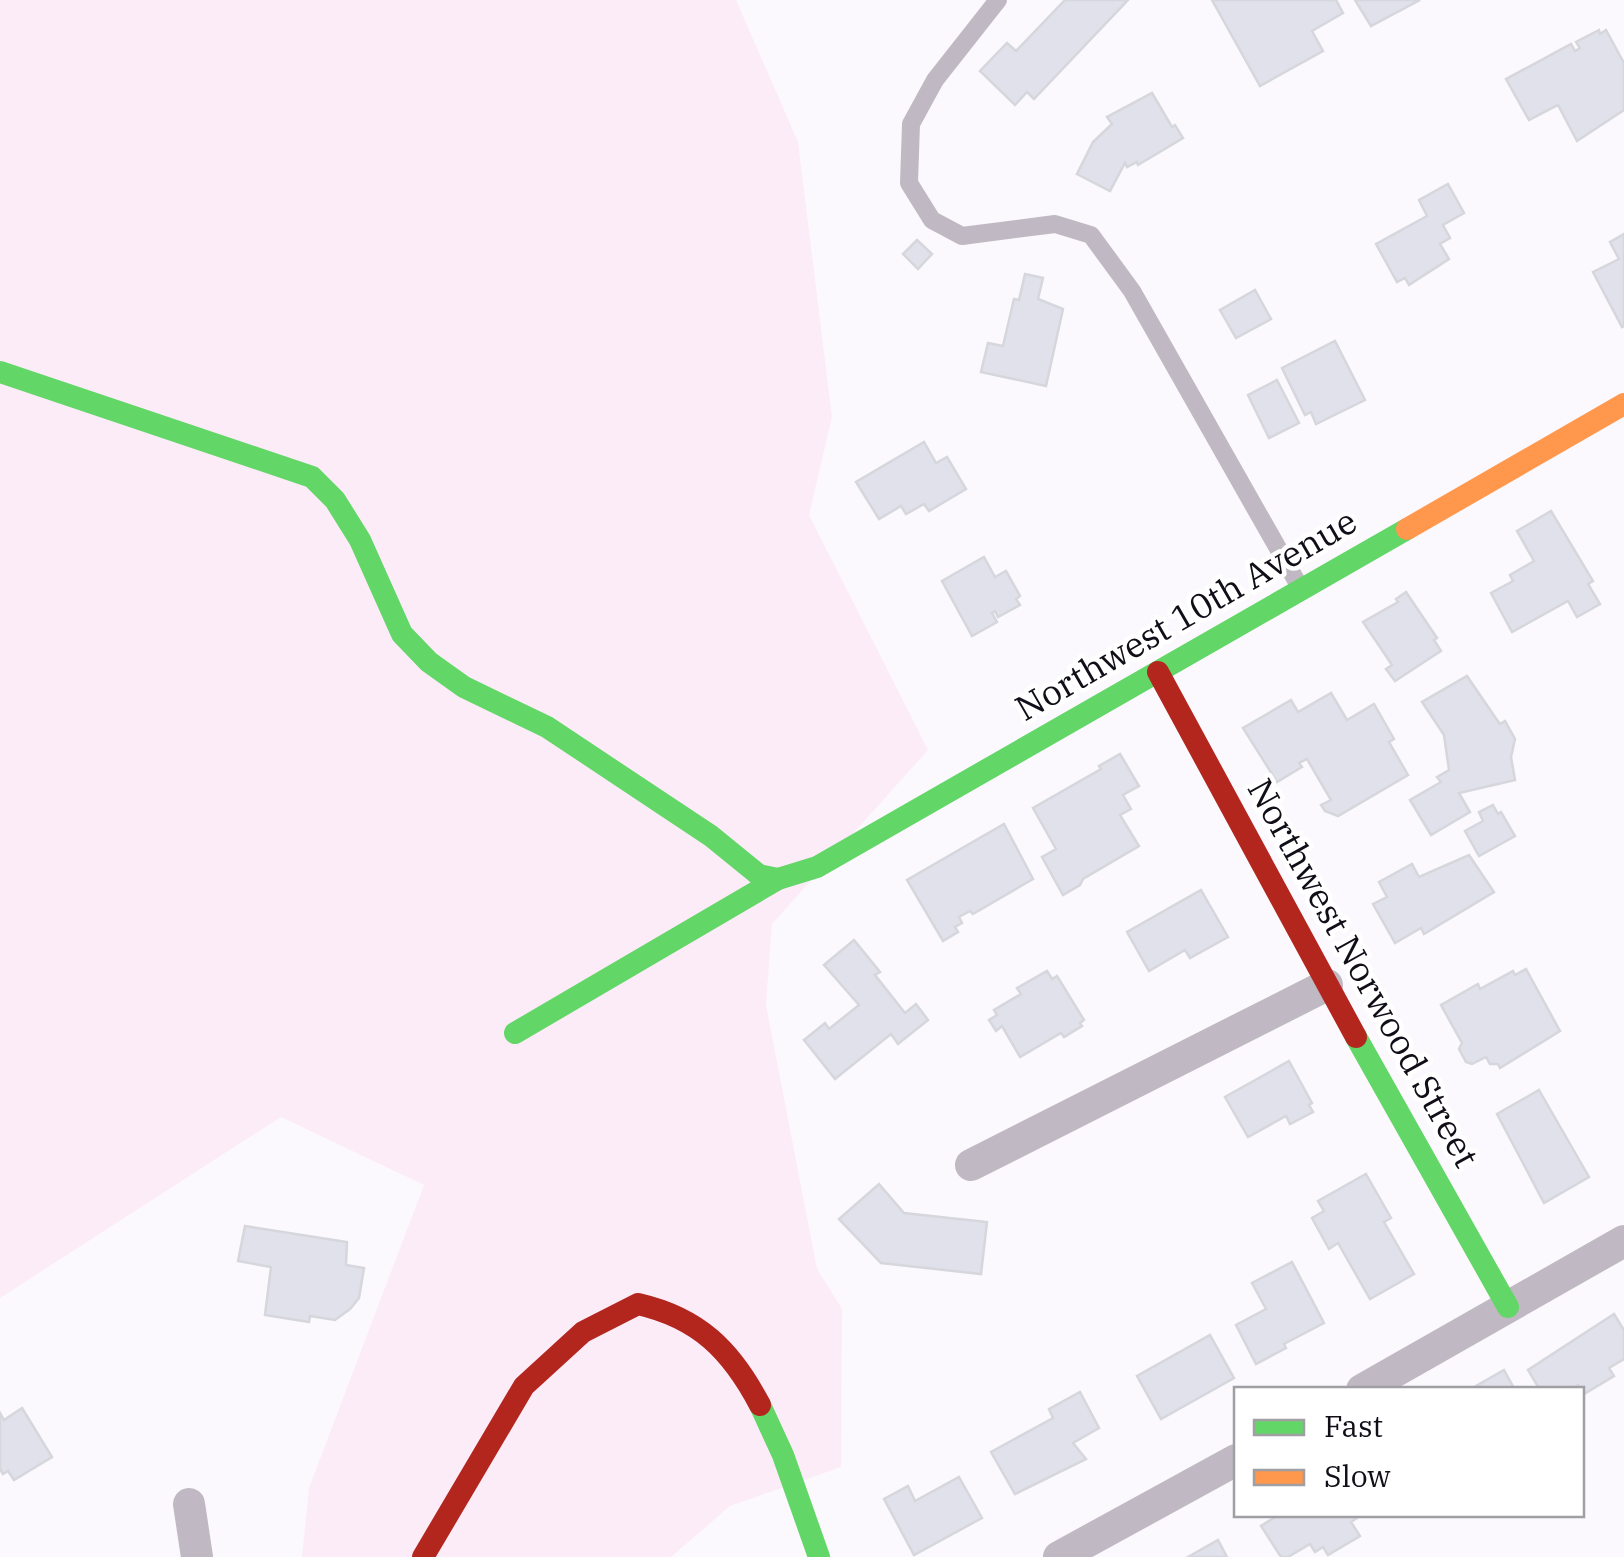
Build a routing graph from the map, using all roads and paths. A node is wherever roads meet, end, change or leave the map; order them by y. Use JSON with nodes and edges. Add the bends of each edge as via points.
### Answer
{"nodes":[{"id":1,"x":998,"y":0,"type":"edge"},
{"id":2,"x":0,"y":372,"type":"edge"},
{"id":3,"x":1624,"y":404,"type":"edge"},
{"id":4,"x":1301,"y":590,"type":"junction"},
{"id":5,"x":1158,"y":672,"type":"junction"},
{"id":6,"x":778,"y":878,"type":"junction"},
{"id":7,"x":1327,"y":985,"type":"junction"},
{"id":8,"x":514,"y":1033,"type":"dead end"},
{"id":9,"x":971,"y":1164,"type":"dead end"},
{"id":10,"x":1624,"y":1241,"type":"edge"},
{"id":11,"x":1508,"y":1307,"type":"junction"},
{"id":12,"x":1367,"y":1387,"type":"edge"},
{"id":13,"x":1234,"y":1461,"type":"edge"},
{"id":14,"x":189,"y":1504,"type":"dead end"},
{"id":15,"x":197,"y":1557,"type":"edge"},
{"id":16,"x":423,"y":1557,"type":"edge"},
{"id":17,"x":819,"y":1557,"type":"edge"},
{"id":18,"x":1059,"y":1557,"type":"edge"}],
"edges":[{"from":1,"to":4,"type":"lane","via":[[935,80],[911,124],[910,183],[932,220],[962,236],[1055,224],[1091,235],[1132,291]]},
{"from":2,"to":6,"type":"street","via":[[312,477],[360,540],[402,634],[429,662],[546,727],[759,875]]},
{"from":3,"to":4,"type":"street","name":"Northwest 10th Avenue"},
{"from":4,"to":5,"type":"street","name":"Northwest 10th Avenue"},
{"from":5,"to":6,"type":"street","name":"Northwest 10th Avenue","via":[[817,867]]},
{"from":5,"to":7,"type":"street","name":"Northwest Norwood Street"},
{"from":6,"to":8,"type":"street","name":"Northwest 10th Avenue"},
{"from":7,"to":9,"type":"street"},
{"from":7,"to":11,"type":"street","name":"Northwest Norwood Street"},
{"from":10,"to":11,"type":"street"},
{"from":11,"to":12,"type":"street"},
{"from":13,"to":18,"type":"street"},
{"from":14,"to":15,"type":"street"},
{"from":16,"to":17,"type":"street","via":[[524,1386],[583,1332],[638,1304],[676,1314],[712,1337],[756,1392]]}]}
